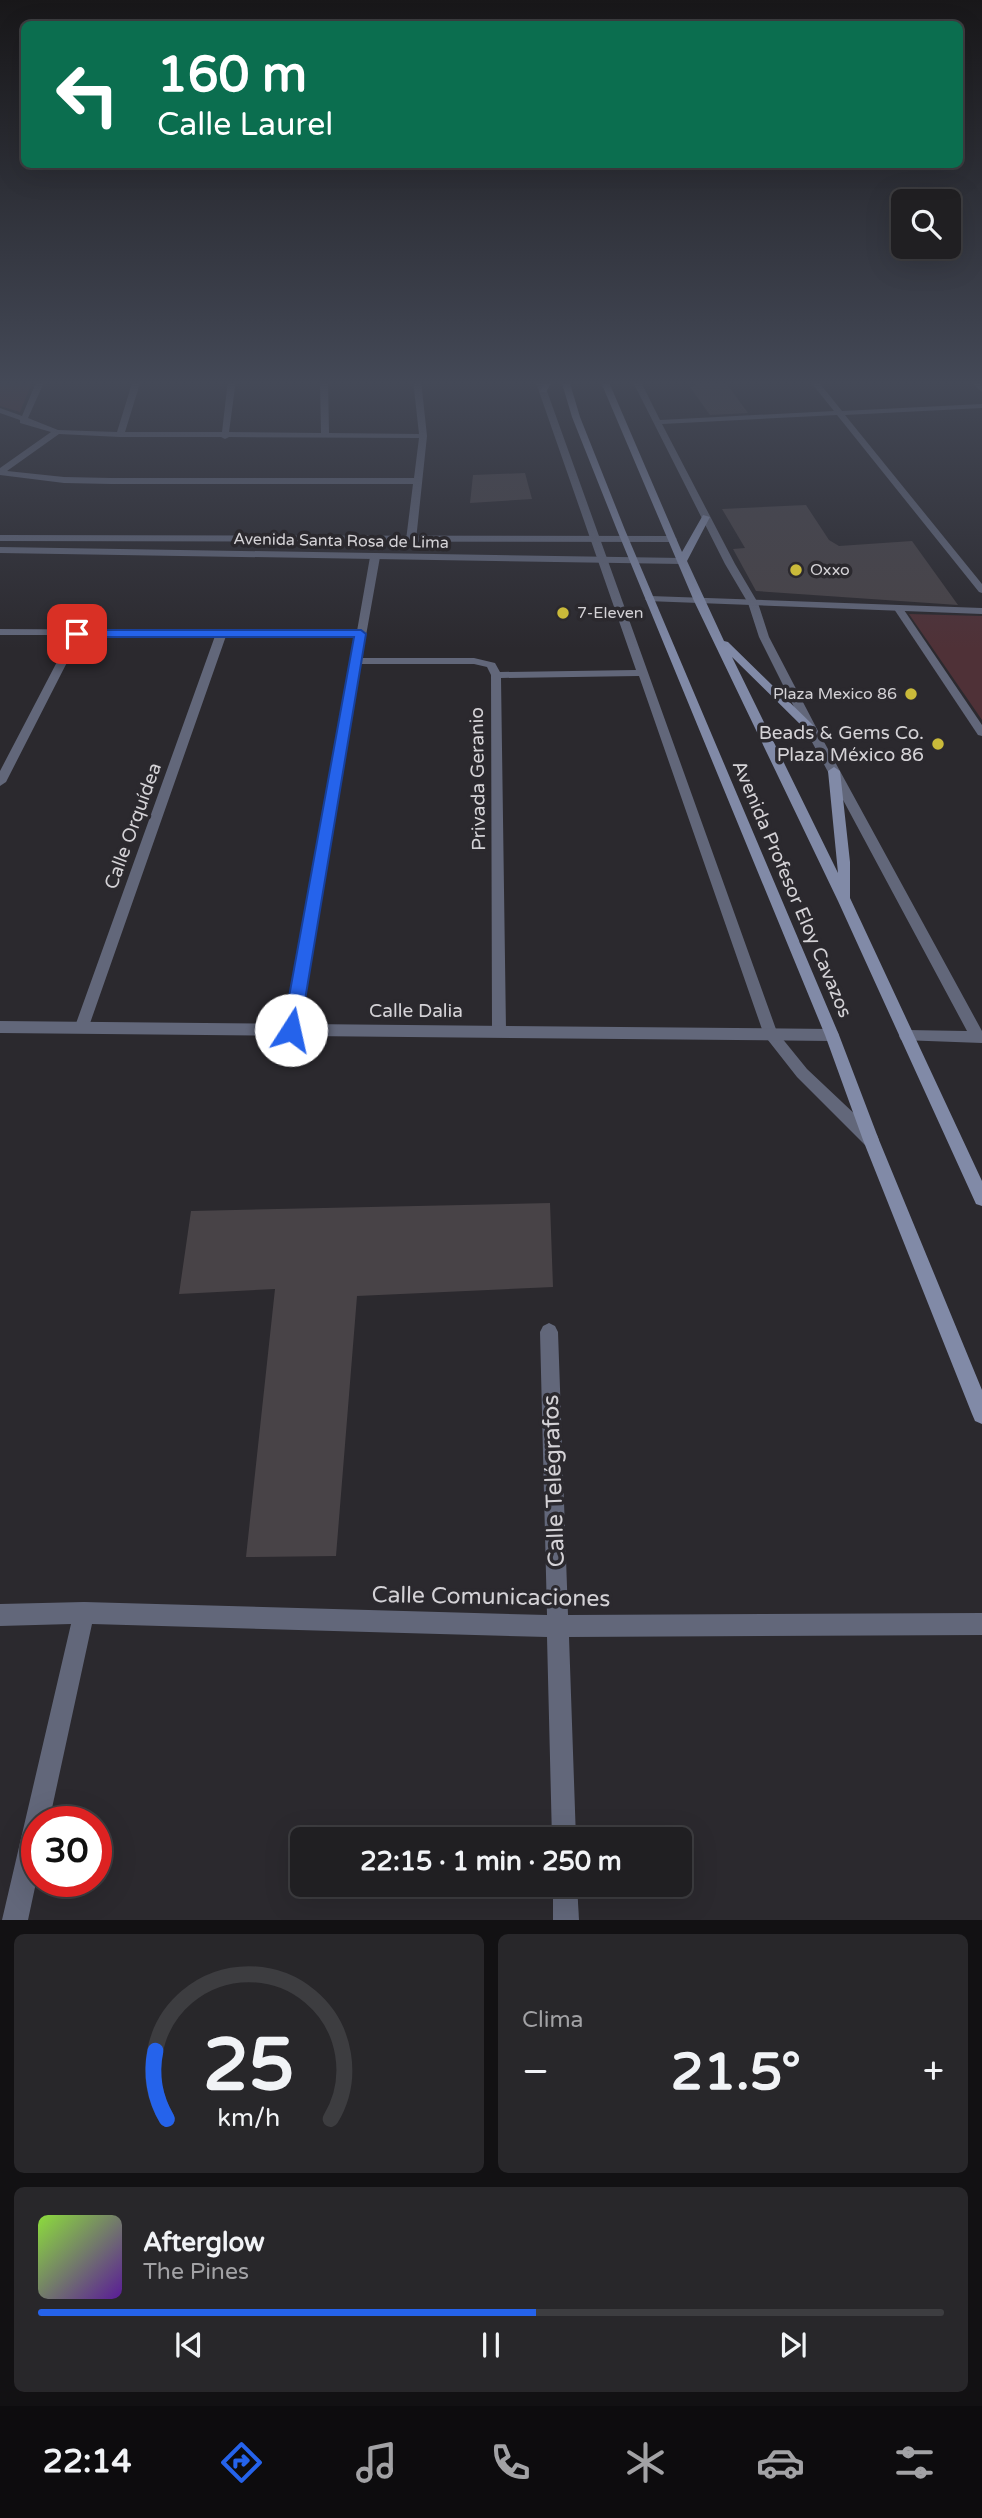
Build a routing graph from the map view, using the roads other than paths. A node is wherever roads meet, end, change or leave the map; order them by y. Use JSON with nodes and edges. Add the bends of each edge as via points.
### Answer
{"nodes":[{"id":1,"x":419,"y":470,"type":"edge"},
{"id":2,"x":571,"y":470,"type":"edge"},
{"id":3,"x":597,"y":470,"type":"edge"},
{"id":4,"x":642,"y":470,"type":"edge"},
{"id":5,"x":682,"y":470,"type":"edge"},
{"id":6,"x":885,"y":470,"type":"edge"},
{"id":7,"x":0,"y":473,"type":"edge"},
{"id":8,"x":417,"y":481,"type":"junction"},
{"id":9,"x":706,"y":517,"type":"junction"},
{"id":10,"x":0,"y":538,"type":"edge"},
{"id":11,"x":672,"y":539,"type":"junction"},
{"id":12,"x":411,"y":540,"type":"junction"},
{"id":13,"x":595,"y":540,"type":"junction"},
{"id":14,"x":626,"y":541,"type":"junction"},
{"id":15,"x":0,"y":550,"type":"edge"},
{"id":16,"x":374,"y":557,"type":"junction"},
{"id":17,"x":602,"y":561,"type":"junction"},
{"id":18,"x":634,"y":561,"type":"junction"},
{"id":19,"x":682,"y":561,"type":"junction"},
{"id":20,"x":982,"y":590,"type":"edge"},
{"id":21,"x":650,"y":599,"type":"junction"},
{"id":22,"x":699,"y":601,"type":"junction"},
{"id":23,"x":752,"y":603,"type":"junction"},
{"id":24,"x":900,"y":609,"type":"junction"},
{"id":25,"x":982,"y":611,"type":"edge"},
{"id":26,"x":0,"y":632,"type":"edge"},
{"id":27,"x":77,"y":634,"type":"junction"},
{"id":28,"x":361,"y":634,"type":"junction"},
{"id":29,"x":221,"y":635,"type":"junction"},
{"id":30,"x":718,"y":638,"type":"junction"},
{"id":31,"x":356,"y":661,"type":"junction"},
{"id":32,"x":642,"y":673,"type":"junction"},
{"id":33,"x":496,"y":675,"type":"junction"},
{"id":34,"x":811,"y":729,"type":"junction"},
{"id":35,"x":982,"y":733,"type":"edge"},
{"id":36,"x":834,"y":772,"type":"junction"},
{"id":37,"x":0,"y":782,"type":"edge"},
{"id":38,"x":845,"y":901,"type":"junction"},
{"id":39,"x":0,"y":1027,"type":"edge"},
{"id":40,"x":81,"y":1030,"type":"junction"},
{"id":41,"x":291,"y":1030,"type":"junction"},
{"id":42,"x":499,"y":1030,"type":"junction"},
{"id":43,"x":771,"y":1035,"type":"junction"},
{"id":44,"x":832,"y":1035,"type":"junction"},
{"id":45,"x":906,"y":1037,"type":"junction"},
{"id":46,"x":980,"y":1037,"type":"edge"},
{"id":47,"x":871,"y":1140,"type":"junction"},
{"id":48,"x":982,"y":1199,"type":"edge"},
{"id":49,"x":549,"y":1332,"type":"dead end"},
{"id":50,"x":982,"y":1414,"type":"edge"},
{"id":51,"x":84,"y":1613,"type":"junction"},
{"id":52,"x":0,"y":1615,"type":"edge"},
{"id":53,"x":982,"y":1624,"type":"edge"},
{"id":54,"x":558,"y":1626,"type":"junction"},
{"id":55,"x":564,"y":1827,"type":"edge"},
{"id":56,"x":565,"y":1897,"type":"edge"},
{"id":57,"x":15,"y":1920,"type":"edge"},
{"id":58,"x":566,"y":1920,"type":"edge"}],
"edges":[{"from":1,"to":8,"type":"street"},
{"from":2,"to":13,"type":"street"},
{"from":3,"to":14,"type":"main road","name":"Avenida Profesor Eloy Cavazos"},
{"from":4,"to":11,"type":"main road","name":"Avenida Profesor Eloy Cavazos"},
{"from":5,"to":9,"type":"street"},
{"from":6,"to":20,"type":"street"},
{"from":7,"to":8,"type":"street","via":[[100,481]]},
{"from":8,"to":12,"type":"street"},
{"from":9,"to":19,"type":"main road"},
{"from":9,"to":23,"type":"street"},
{"from":10,"to":12,"type":"street","name":"Avenida Santa Rosa de Lima"},
{"from":11,"to":14,"type":"street","name":"Avenida Santa Rosa de Lima"},
{"from":11,"to":19,"type":"main road","name":"Avenida Profesor Eloy Cavazos"},
{"from":12,"to":13,"type":"street","name":"Avenida Santa Rosa de Lima"},
{"from":13,"to":14,"type":"street","name":"Avenida Santa Rosa de Lima"},
{"from":13,"to":17,"type":"street"},
{"from":14,"to":18,"type":"main road","name":"Avenida Profesor Eloy Cavazos"},
{"from":15,"to":16,"type":"street","name":"Avenida Santa Rosa de Lima"},
{"from":16,"to":17,"type":"street","name":"Avenida Santa Rosa de Lima"},
{"from":16,"to":28,"type":"street"},
{"from":17,"to":18,"type":"street","name":"Avenida Santa Rosa de Lima"},
{"from":17,"to":32,"type":"street"},
{"from":18,"to":19,"type":"street","name":"Avenida Santa Rosa de Lima"},
{"from":18,"to":21,"type":"main road","name":"Avenida Profesor Eloy Cavazos"},
{"from":19,"to":22,"type":"main road","name":"Avenida Profesor Eloy Cavazos"},
{"from":21,"to":22,"type":"street"},
{"from":21,"to":44,"type":"main road","name":"Avenida Profesor Eloy Cavazos"},
{"from":22,"to":23,"type":"street"},
{"from":22,"to":30,"type":"main road","name":"Avenida Profesor Eloy Cavazos"},
{"from":23,"to":24,"type":"street"},
{"from":23,"to":34,"type":"street","via":[[764,637]]},
{"from":24,"to":25,"type":"street"},
{"from":24,"to":35,"type":"street"},
{"from":26,"to":27,"type":"street"},
{"from":27,"to":29,"type":"street"},
{"from":27,"to":37,"type":"street"},
{"from":28,"to":29,"type":"street"},
{"from":28,"to":31,"type":"street"},
{"from":29,"to":40,"type":"street","name":"Calle Orquídea"},
{"from":30,"to":34,"type":"main road"},
{"from":30,"to":38,"type":"main road","name":"Avenida Profesor Eloy Cavazos"},
{"from":31,"to":33,"type":"street","via":[[474,661],[491,665]]},
{"from":31,"to":41,"type":"street"},
{"from":32,"to":33,"type":"street"},
{"from":32,"to":43,"type":"street"},
{"from":33,"to":42,"type":"street","name":"Privada Geranio"},
{"from":34,"to":36,"type":"street"},
{"from":36,"to":38,"type":"main road"},
{"from":36,"to":46,"type":"street"},
{"from":38,"to":45,"type":"main road","name":"Avenida Profesor Eloy Cavazos"},
{"from":39,"to":40,"type":"street","name":"Calle Dalia"},
{"from":40,"to":41,"type":"street","name":"Calle Dalia"},
{"from":41,"to":42,"type":"street","name":"Calle Dalia"},
{"from":42,"to":43,"type":"street","name":"Calle Dalia"},
{"from":43,"to":44,"type":"street","name":"Calle Dalia"},
{"from":43,"to":47,"type":"street","via":[[802,1073]]},
{"from":44,"to":47,"type":"main road","name":"Avenida Profesor Eloy Cavazos"},
{"from":45,"to":46,"type":"street"},
{"from":45,"to":48,"type":"main road","name":"Avenida Profesor Eloy Cavazos"},
{"from":47,"to":50,"type":"main road","name":"Avenida Profesor Eloy Cavazos"},
{"from":49,"to":54,"type":"street","name":"Calle Telégrafos"},
{"from":51,"to":52,"type":"street","name":"Calle Comunicaciones"},
{"from":51,"to":54,"type":"street","name":"Calle Comunicaciones"},
{"from":51,"to":57,"type":"street"},
{"from":53,"to":54,"type":"street","name":"Calle Comunicaciones"},
{"from":54,"to":55,"type":"street","name":"Calle Telégrafos"},
{"from":56,"to":58,"type":"street"}]}
